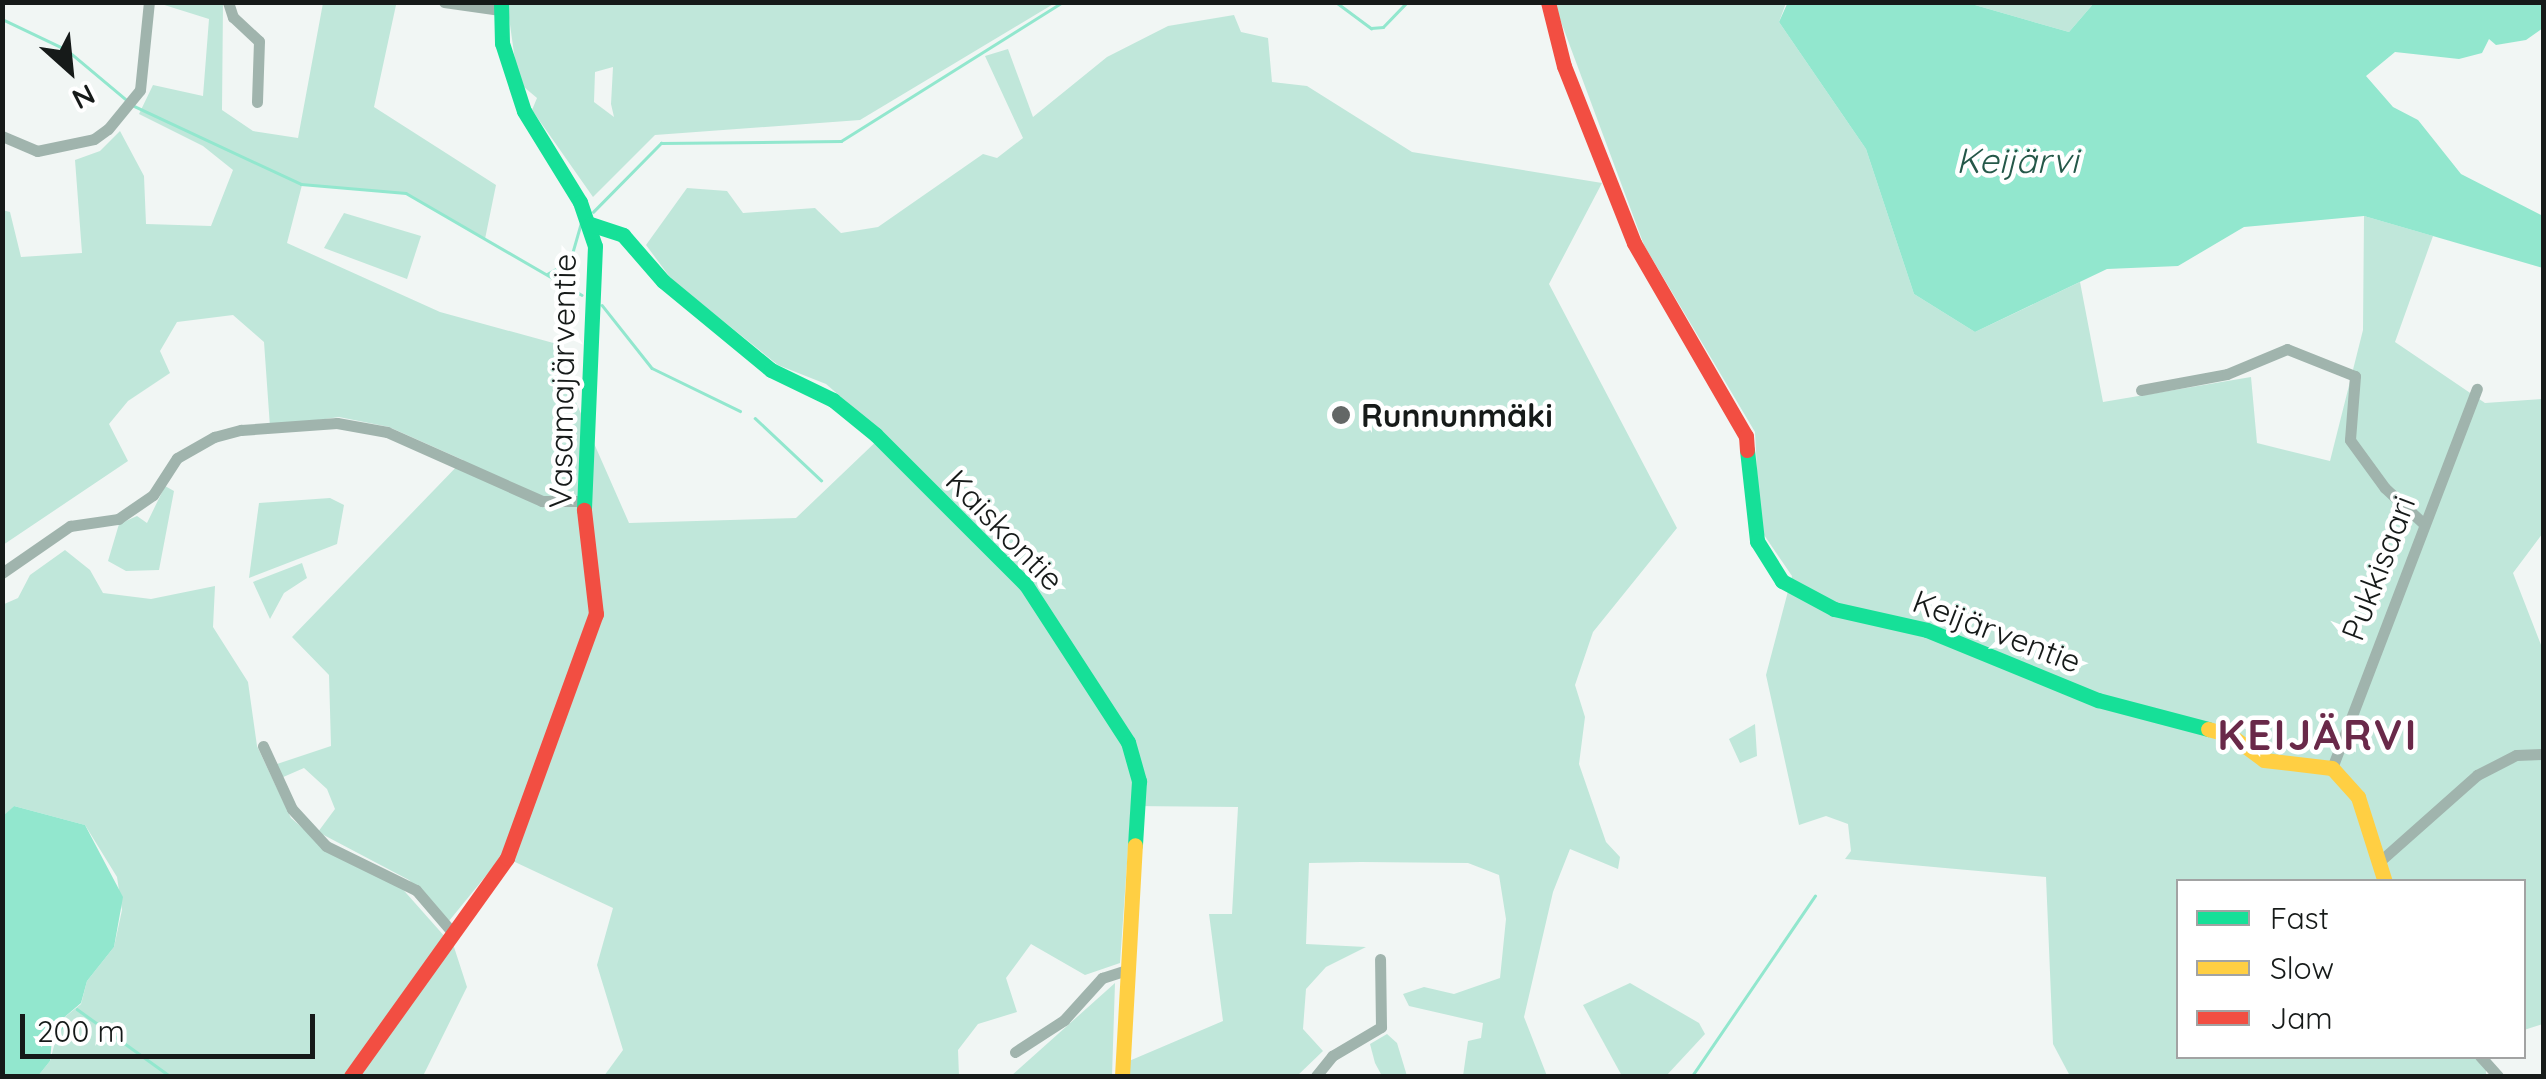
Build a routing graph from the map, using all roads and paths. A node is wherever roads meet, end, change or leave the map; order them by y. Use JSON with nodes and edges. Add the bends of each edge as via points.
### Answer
{"nodes":[{"id":1,"x":149,"y":2,"type":"edge"},
{"id":2,"x":228,"y":2,"type":"edge"},
{"id":3,"x":444,"y":2,"type":"edge"},
{"id":4,"x":1548,"y":2,"type":"edge"},
{"id":5,"x":500,"y":6,"type":"edge"},
{"id":6,"x":256,"y":102,"type":"dead end"},
{"id":7,"x":2,"y":136,"type":"edge"},
{"id":8,"x":590,"y":224,"type":"junction"},
{"id":9,"x":2477,"y":389,"type":"dead end"},
{"id":10,"x":2141,"y":390,"type":"dead end"},
{"id":11,"x":583,"y":502,"type":"junction"},
{"id":12,"x":2424,"y":524,"type":"junction"},
{"id":13,"x":2,"y":573,"type":"edge"},
{"id":14,"x":263,"y":746,"type":"dead end"},
{"id":15,"x":2544,"y":754,"type":"edge"},
{"id":16,"x":2332,"y":768,"type":"junction"},
{"id":17,"x":2379,"y":862,"type":"junction"},
{"id":18,"x":2384,"y":879,"type":"edge"},
{"id":19,"x":452,"y":932,"type":"junction"},
{"id":20,"x":1380,"y":959,"type":"dead end"},
{"id":21,"x":1126,"y":970,"type":"junction"},
{"id":22,"x":1015,"y":1052,"type":"dead end"},
{"id":23,"x":352,"y":1076,"type":"edge"},
{"id":24,"x":1122,"y":1076,"type":"edge"},
{"id":25,"x":1316,"y":1076,"type":"edge"}],
"edges":[{"from":1,"to":7,"type":"street","via":[[146,70],[131,103],[94,139],[37,152]]},
{"from":2,"to":6,"type":"street","via":[[233,18],[259,41]]},
{"from":3,"to":5,"type":"street"},
{"from":4,"to":16,"type":"street","name":"Keijärventie","via":[[1564,66],[1634,243],[1746,436],[1756,541],[1782,580],[1834,609],[1927,630],[2098,700],[2220,731],[2264,760]]},
{"from":5,"to":8,"type":"street","name":"Vasamajärventie","via":[[508,70],[524,111]]},
{"from":8,"to":11,"type":"street","name":"Vasamajärventie","via":[[595,330]]},
{"from":8,"to":21,"type":"street","name":"Kaiskontie","via":[[624,235],[662,281],[772,370],[833,400],[876,435],[1042,606],[1118,723],[1138,769]]},
{"from":9,"to":12,"type":"street","name":"Pukkisaari"},
{"from":10,"to":12,"type":"street","via":[[2227,374],[2287,349],[2355,376],[2350,440],[2385,488]]},
{"from":11,"to":13,"type":"street","via":[[542,502],[387,432],[337,423],[242,430],[178,458],[153,495],[118,519],[70,526]]},
{"from":11,"to":19,"type":"street","name":"Vasamajärventie","via":[[596,614],[506,858]]},
{"from":12,"to":16,"type":"street","name":"Pukkisaari"},
{"from":14,"to":19,"type":"street","via":[[292,810],[326,846],[416,890]]},
{"from":15,"to":17,"type":"street","via":[[2516,755],[2477,775]]},
{"from":16,"to":17,"type":"street","via":[[2358,797]]},
{"from":17,"to":18,"type":"street"},
{"from":19,"to":23,"type":"street","name":"Vasamajärventie"},
{"from":20,"to":25,"type":"street","via":[[1381,1027],[1332,1056]]},
{"from":21,"to":22,"type":"street","via":[[1102,978],[1064,1020]]},
{"from":21,"to":24,"type":"street","name":"Kaiskontie"}]}
